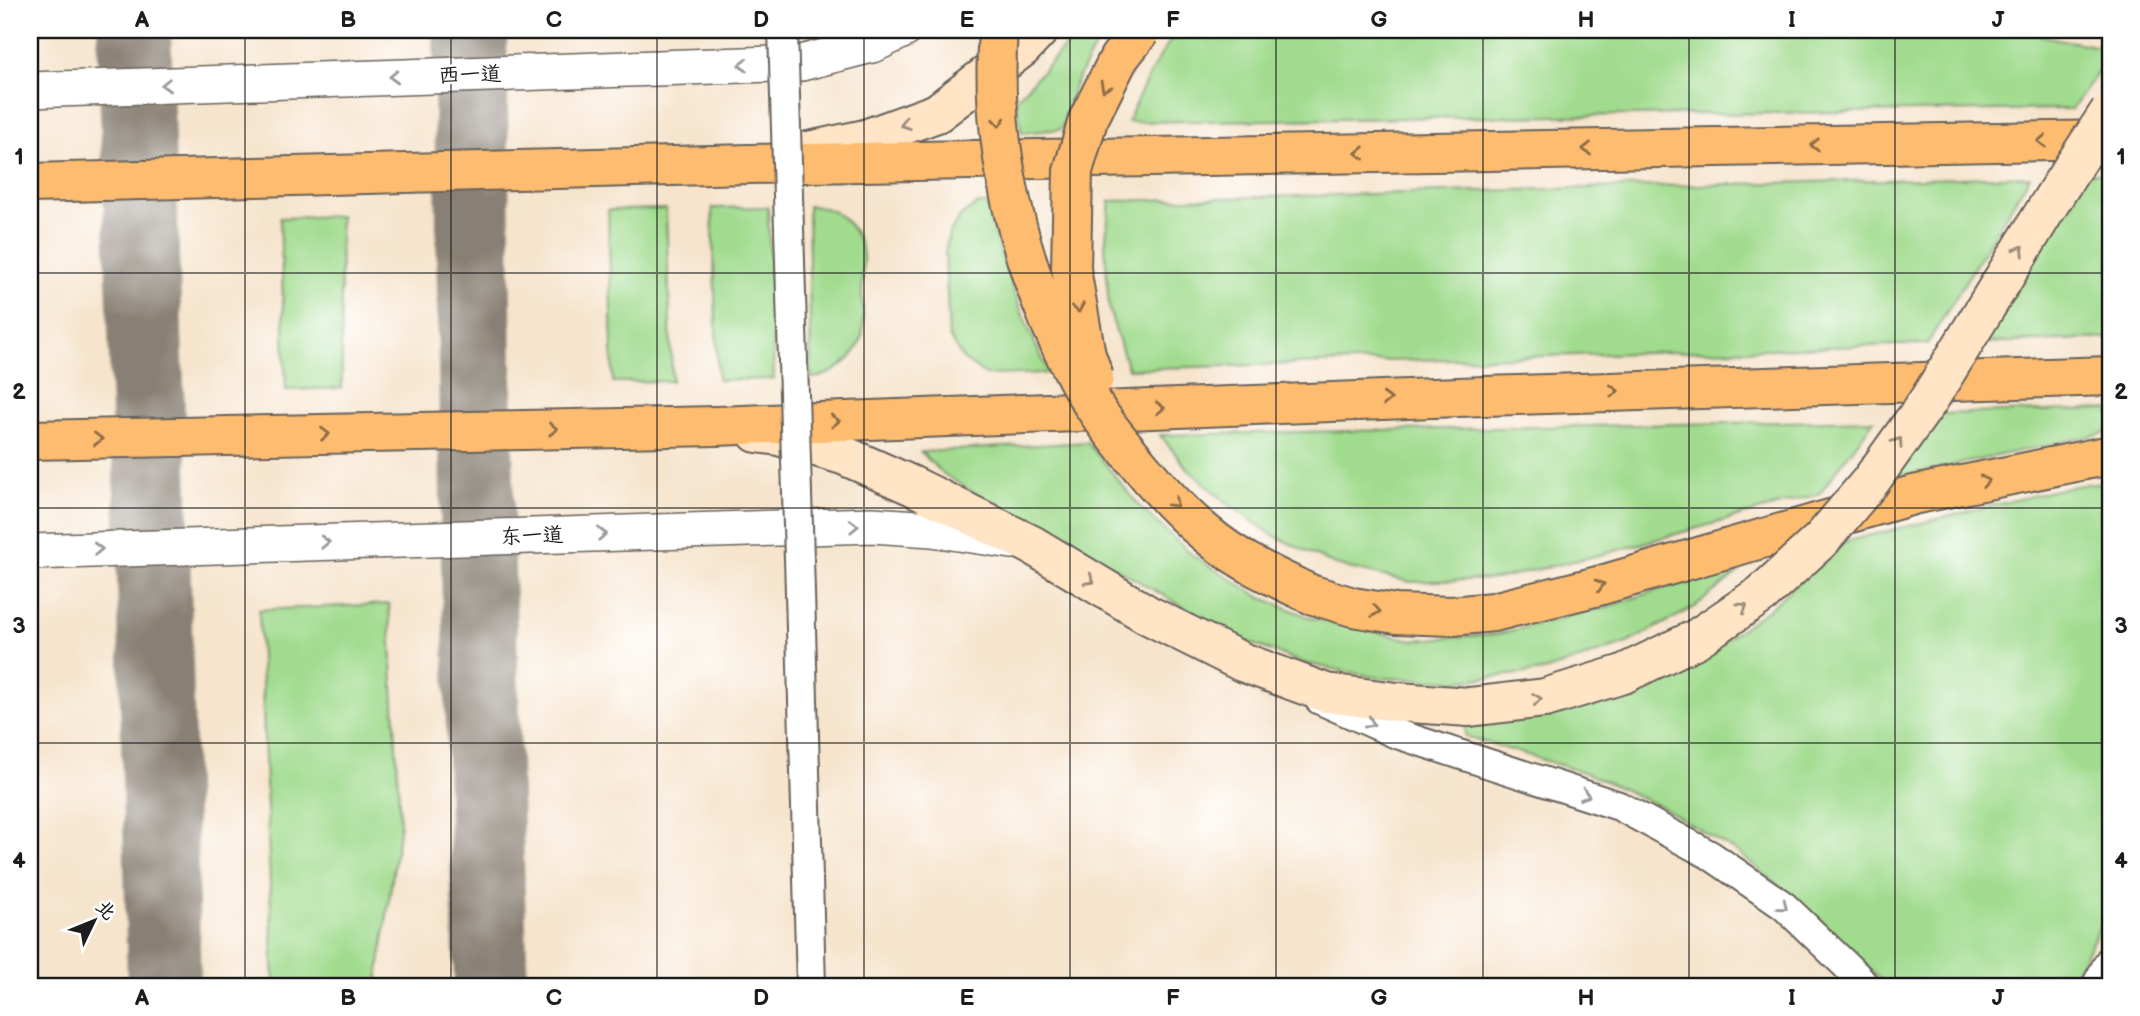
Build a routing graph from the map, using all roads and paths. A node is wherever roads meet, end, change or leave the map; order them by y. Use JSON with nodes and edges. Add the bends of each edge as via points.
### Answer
{"nodes":[{"id":1,"x":783,"y":30,"type":"edge"},
{"id":2,"x":904,"y":30,"type":"edge"},
{"id":3,"x":998,"y":30,"type":"edge"},
{"id":4,"x":1039,"y":30,"type":"edge"},
{"id":5,"x":1141,"y":30,"type":"edge"},
{"id":6,"x":30,"y":90,"type":"edge"},
{"id":7,"x":2110,"y":111,"type":"edge"},
{"id":8,"x":2110,"y":140,"type":"edge"},
{"id":9,"x":749,"y":164,"type":"junction"},
{"id":10,"x":30,"y":183,"type":"edge"},
{"id":11,"x":2110,"y":376,"type":"edge"},
{"id":12,"x":717,"y":426,"type":"junction"},
{"id":13,"x":1112,"y":433,"type":"junction"},
{"id":14,"x":30,"y":440,"type":"edge"},
{"id":15,"x":2110,"y":456,"type":"edge"},
{"id":16,"x":1032,"y":545,"type":"junction"},
{"id":17,"x":30,"y":552,"type":"edge"},
{"id":18,"x":1242,"y":662,"type":"junction"},
{"id":19,"x":2110,"y":960,"type":"edge"},
{"id":20,"x":811,"y":986,"type":"edge"},
{"id":21,"x":1865,"y":986,"type":"edge"},
{"id":22,"x":2096,"y":986,"type":"edge"}],
"edges":[{"from":1,"to":20,"type":"street","bridge":true},
{"from":2,"to":6,"type":"street","name":"西一道","one_way":true,"via":[[874,44],[801,63]]},
{"from":3,"to":13,"type":"main road","one_way":true,"bridge":true,"via":[[998,107],[1016,222],[1054,332]]},
{"from":4,"to":9,"type":"main road","one_way":true,"via":[[937,113],[866,139]]},
{"from":5,"to":13,"type":"main road","one_way":true,"bridge":true,"via":[[1119,58],[1088,120],[1073,171],[1071,269],[1086,355]]},
{"from":18,"to":7,"type":"main road","one_way":true,"bridge":true,"via":[[1326,693],[1469,707],[1545,698],[1623,674],[1696,639],[1762,594],[1812,549],[1870,482],[1928,401]]},
{"from":8,"to":9,"type":"main road","one_way":true},
{"from":9,"to":10,"type":"main road"},
{"from":12,"to":11,"type":"main road","one_way":true},
{"from":14,"to":12,"type":"main road","one_way":true},
{"from":12,"to":16,"type":"main road","via":[[779,436],[843,456]]},
{"from":13,"to":15,"type":"main road","one_way":true,"bridge":true,"via":[[1161,491],[1209,536],[1257,569],[1310,594],[1353,607],[1452,616],[1493,612],[1598,586],[1913,495]]},
{"from":17,"to":16,"type":"street","name":"东一道","one_way":true,"via":[[872,525],[932,528]]},
{"from":16,"to":18,"type":"main road","one_way":true,"via":[[1147,614]]},
{"from":18,"to":21,"type":"street","one_way":true,"via":[[1394,733],[1619,807],[1710,855],[1784,906]]},
{"from":19,"to":22,"type":"street"}]}
